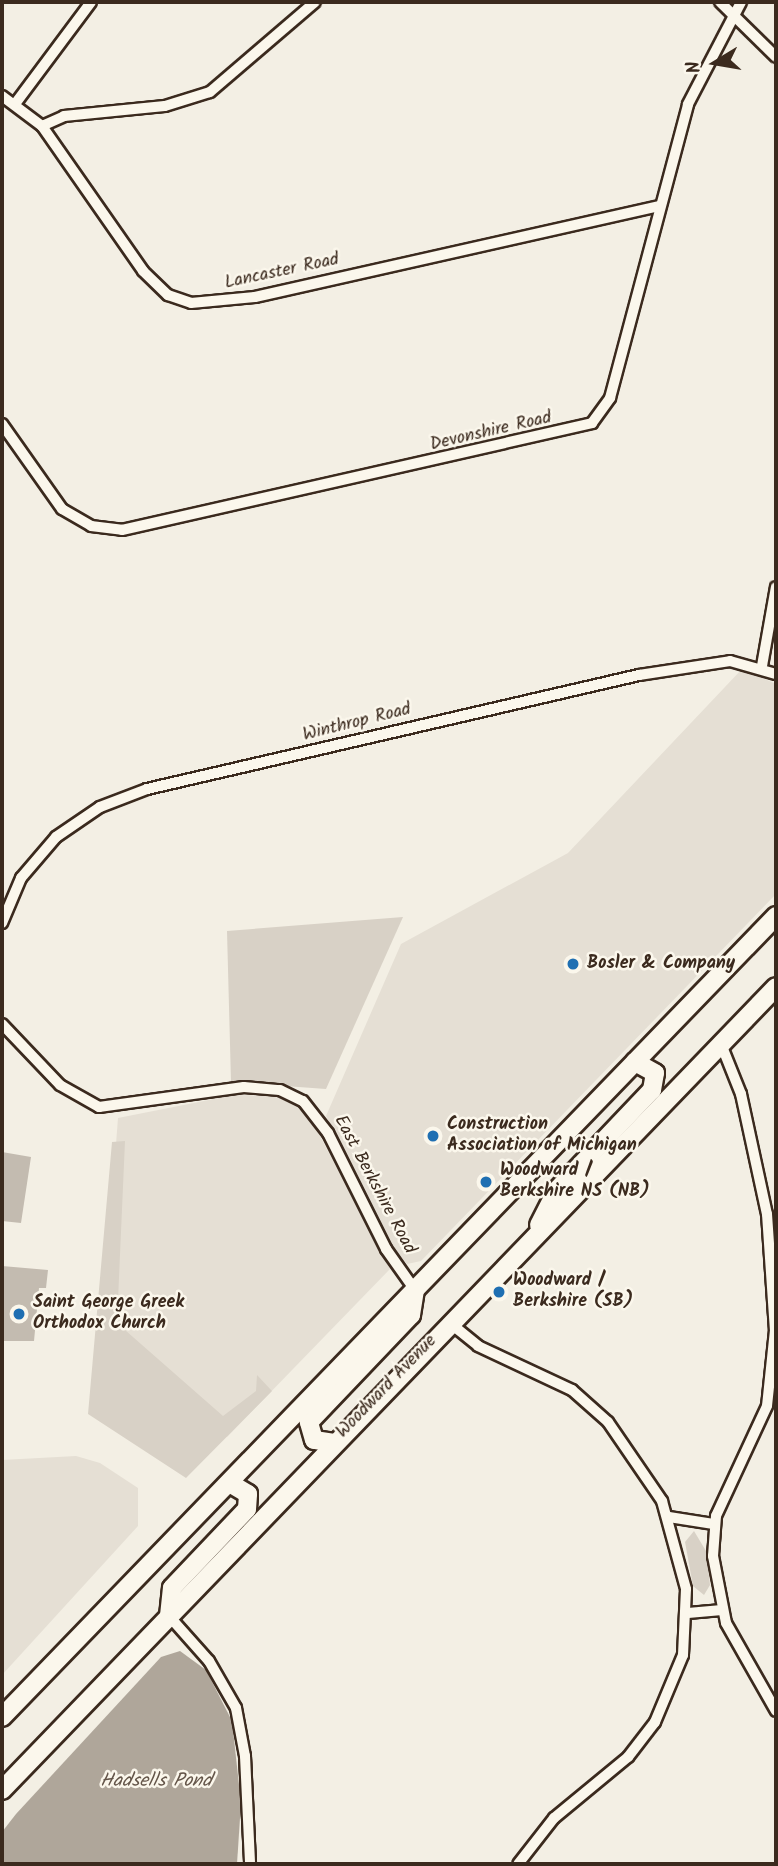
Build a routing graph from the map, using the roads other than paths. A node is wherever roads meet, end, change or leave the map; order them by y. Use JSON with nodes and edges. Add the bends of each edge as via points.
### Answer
{"nodes":[{"id":1,"x":91,"y":2,"type":"edge"},
{"id":2,"x":315,"y":2,"type":"edge"},
{"id":3,"x":720,"y":2,"type":"edge"},
{"id":4,"x":741,"y":2,"type":"edge"},
{"id":5,"x":733,"y":15,"type":"junction"},
{"id":6,"x":776,"y":57,"type":"edge"},
{"id":7,"x":2,"y":96,"type":"edge"},
{"id":8,"x":15,"y":104,"type":"junction"},
{"id":9,"x":42,"y":127,"type":"junction"},
{"id":10,"x":660,"y":206,"type":"junction"},
{"id":11,"x":2,"y":424,"type":"edge"},
{"id":12,"x":776,"y":587,"type":"edge"},
{"id":13,"x":762,"y":666,"type":"junction"},
{"id":14,"x":776,"y":674,"type":"edge"},
{"id":15,"x":776,"y":916,"type":"edge"},
{"id":16,"x":2,"y":923,"type":"edge"},
{"id":17,"x":776,"y":987,"type":"edge"},
{"id":18,"x":2,"y":1024,"type":"edge"},
{"id":19,"x":721,"y":1045,"type":"junction"},
{"id":20,"x":635,"y":1062,"type":"junction"},
{"id":21,"x":531,"y":1241,"type":"junction"},
{"id":22,"x":415,"y":1290,"type":"junction"},
{"id":23,"x":450,"y":1323,"type":"junction"},
{"id":24,"x":334,"y":1443,"type":"junction"},
{"id":25,"x":230,"y":1483,"type":"junction"},
{"id":26,"x":669,"y":1517,"type":"junction"},
{"id":27,"x":713,"y":1524,"type":"junction"},
{"id":28,"x":722,"y":1610,"type":"junction"},
{"id":29,"x":688,"y":1613,"type":"junction"},
{"id":30,"x":169,"y":1616,"type":"junction"},
{"id":31,"x":776,"y":1712,"type":"edge"},
{"id":32,"x":2,"y":1717,"type":"edge"},
{"id":33,"x":2,"y":1790,"type":"edge"},
{"id":34,"x":250,"y":1864,"type":"edge"},
{"id":35,"x":518,"y":1864,"type":"edge"}],
"edges":[{"from":1,"to":8,"type":"street"},
{"from":2,"to":9,"type":"street","via":[[210,92],[165,106],[64,116]]},
{"from":3,"to":5,"type":"street"},
{"from":4,"to":5,"type":"street","name":"Devonshire Road"},
{"from":5,"to":6,"type":"street"},
{"from":5,"to":10,"type":"street","name":"Devonshire Road","via":[[691,98]]},
{"from":7,"to":8,"type":"street","name":"Lancaster Road"},
{"from":8,"to":9,"type":"street","name":"Lancaster Road"},
{"from":9,"to":10,"type":"street","name":"Lancaster Road","via":[[143,271],[168,295],[191,303],[255,297]]},
{"from":10,"to":11,"type":"street","name":"Devonshire Road","via":[[608,404],[596,421],[570,432],[157,525],[109,530],[62,509]]},
{"from":12,"to":13,"type":"street"},
{"from":13,"to":14,"type":"street","name":"Winthrop Road"},
{"from":13,"to":16,"type":"street","name":"Winthrop Road","via":[[712,663],[621,678],[132,793],[56,837],[22,878]]},
{"from":15,"to":20,"type":"main road"},
{"from":17,"to":19,"type":"main road","name":"Woodward Avenue"},
{"from":18,"to":22,"type":"street","name":"East Berkshire Road","via":[[60,1085],[99,1107],[132,1108],[244,1087],[280,1090],[303,1101],[328,1133],[386,1249]]},
{"from":19,"to":21,"type":"main road","name":"Woodward Avenue"},
{"from":19,"to":27,"type":"street","via":[[741,1094],[767,1214],[775,1330],[767,1406]]},
{"from":20,"to":21,"type":"main road","via":[[655,1073],[652,1090],[557,1190]]},
{"from":20,"to":22,"type":"main road"},
{"from":21,"to":23,"type":"main road","name":"Woodward Avenue"},
{"from":22,"to":24,"type":"main road","via":[[411,1315],[310,1422],[314,1440]]},
{"from":22,"to":25,"type":"main road"},
{"from":23,"to":24,"type":"main road","name":"Woodward Avenue"},
{"from":23,"to":26,"type":"street","via":[[471,1342],[550,1377],[592,1407],[626,1444]]},
{"from":24,"to":30,"type":"main road","name":"Woodward Avenue"},
{"from":25,"to":30,"type":"main road","via":[[248,1493],[247,1509],[172,1588]]},
{"from":25,"to":32,"type":"main road"},
{"from":26,"to":27,"type":"street"},
{"from":26,"to":29,"type":"street"},
{"from":27,"to":28,"type":"street"},
{"from":28,"to":29,"type":"street"},
{"from":28,"to":31,"type":"street"},
{"from":29,"to":35,"type":"street","via":[[678,1670],[655,1722],[628,1757],[554,1818]]},
{"from":30,"to":33,"type":"main road","name":"Woodward Avenue"},
{"from":30,"to":34,"type":"street","via":[[209,1661],[236,1708],[245,1756]]}]}
